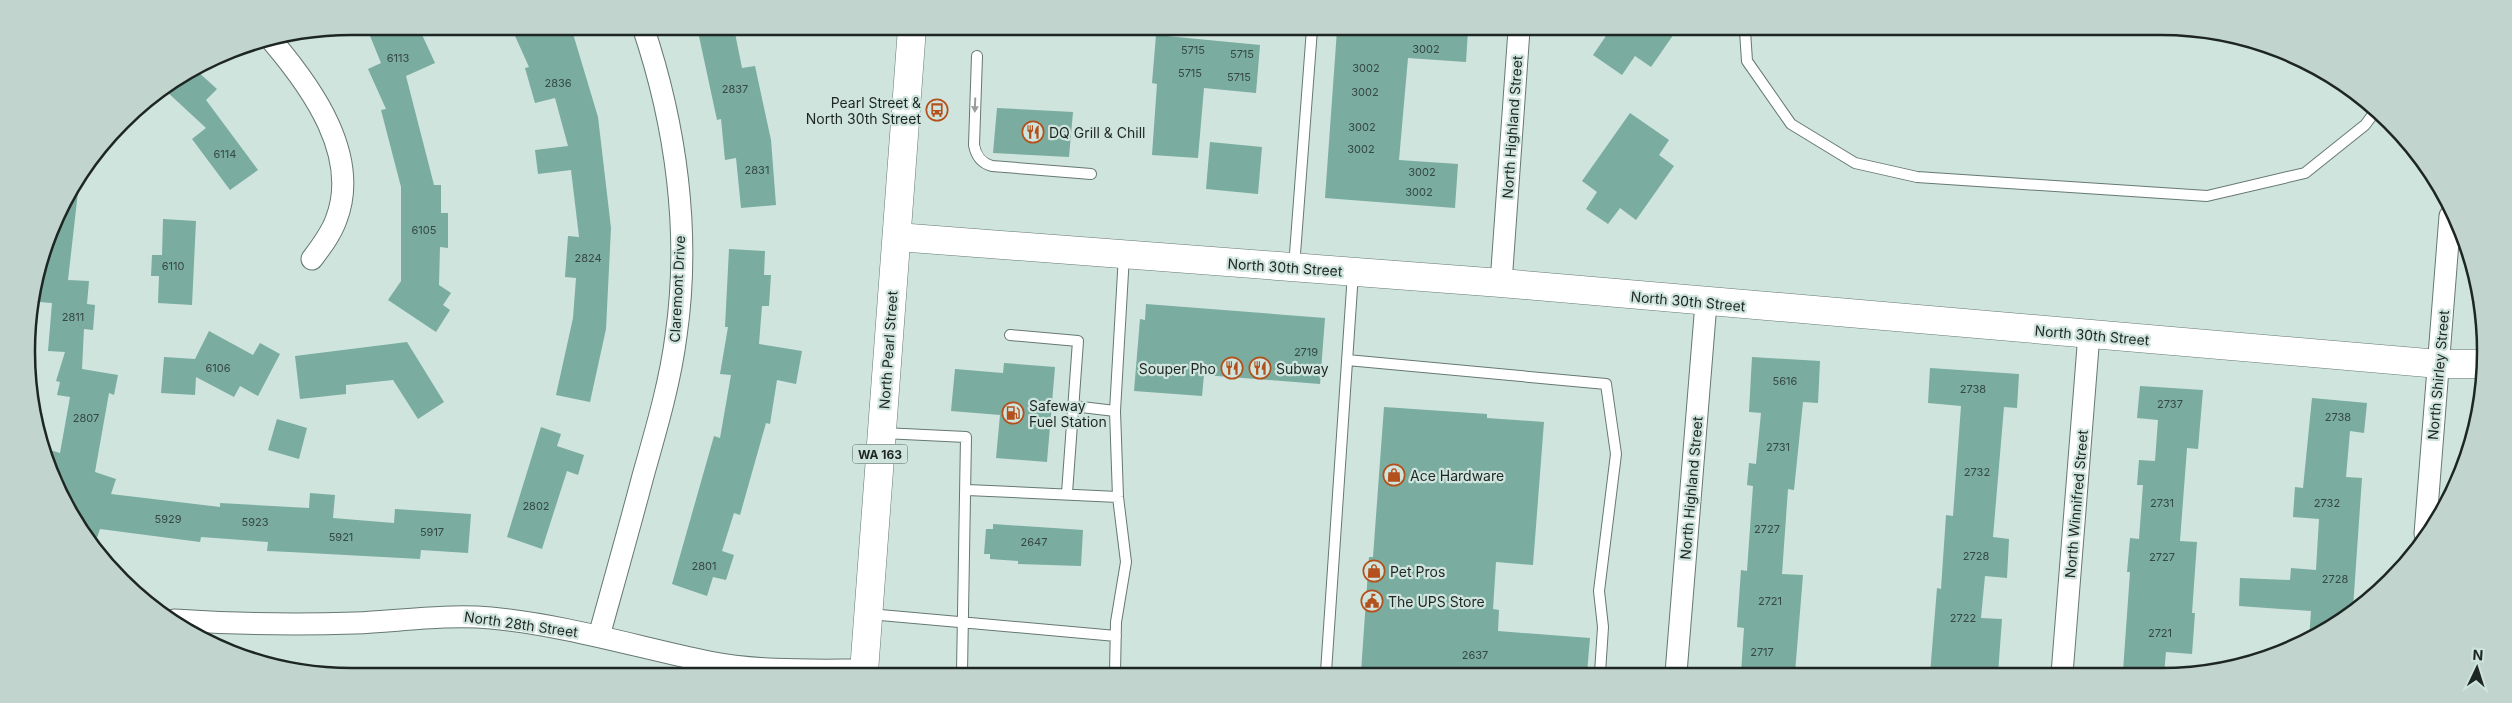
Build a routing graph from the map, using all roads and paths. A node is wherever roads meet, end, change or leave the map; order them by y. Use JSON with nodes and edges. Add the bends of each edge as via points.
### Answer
{"nodes":[{"id":1,"x":646,"y":35,"type":"edge"},
{"id":2,"x":911,"y":35,"type":"edge"},
{"id":3,"x":1312,"y":35,"type":"edge"},
{"id":4,"x":1519,"y":35,"type":"edge"},
{"id":5,"x":1745,"y":35,"type":"edge"},
{"id":6,"x":275,"y":45,"type":"edge"},
{"id":7,"x":977,"y":56,"type":"dead end"},
{"id":8,"x":2372,"y":117,"type":"edge"},
{"id":9,"x":1091,"y":174,"type":"dead end"},
{"id":10,"x":2449,"y":223,"type":"edge"},
{"id":11,"x":897,"y":237,"type":"junction"},
{"id":12,"x":1124,"y":254,"type":"junction"},
{"id":13,"x":312,"y":259,"type":"dead end"},
{"id":14,"x":1294,"y":268,"type":"junction"},
{"id":15,"x":1353,"y":272,"type":"junction"},
{"id":16,"x":1501,"y":283,"type":"junction"},
{"id":17,"x":1706,"y":303,"type":"junction"},
{"id":18,"x":2089,"y":334,"type":"junction"},
{"id":19,"x":1010,"y":335,"type":"dead end"},
{"id":20,"x":1347,"y":360,"type":"junction"},
{"id":21,"x":2439,"y":364,"type":"junction"},
{"id":22,"x":2476,"y":364,"type":"edge"},
{"id":23,"x":1073,"y":406,"type":"junction"},
{"id":24,"x":1115,"y":411,"type":"junction"},
{"id":25,"x":882,"y":433,"type":"junction"},
{"id":26,"x":967,"y":490,"type":"junction"},
{"id":27,"x":1067,"y":493,"type":"junction"},
{"id":28,"x":1118,"y":497,"type":"junction"},
{"id":29,"x":2426,"y":524,"type":"edge"},
{"id":30,"x":868,"y":614,"type":"junction"},
{"id":31,"x":184,"y":620,"type":"edge"},
{"id":32,"x":964,"y":623,"type":"junction"},
{"id":33,"x":599,"y":636,"type":"junction"},
{"id":34,"x":1116,"y":636,"type":"junction"},
{"id":35,"x":770,"y":668,"type":"edge"},
{"id":36,"x":864,"y":668,"type":"edge"},
{"id":37,"x":962,"y":668,"type":"edge"},
{"id":38,"x":1115,"y":668,"type":"edge"},
{"id":39,"x":1326,"y":668,"type":"edge"},
{"id":40,"x":1600,"y":668,"type":"edge"},
{"id":41,"x":1676,"y":668,"type":"edge"},
{"id":42,"x":2062,"y":668,"type":"edge"}],
"edges":[{"from":1,"to":33,"type":"street","name":"Claremont Drive","via":[[663,89],[678,191],[681,265],[676,336],[660,417]]},
{"from":2,"to":11,"type":"main road","name":"North Pearl Street","number":"WA 163"},
{"from":3,"to":14,"type":"lane"},
{"from":4,"to":16,"type":"street","name":"North Highland Street"},
{"from":5,"to":8,"type":"lane","via":[[1747,61],[1791,124],[1855,163],[1917,177],[2207,196],[2305,173]]},
{"from":6,"to":13,"type":"street","via":[[310,90],[333,137],[342,170],[342,200],[337,218]]},
{"from":7,"to":9,"type":"lane","one_way":true,"via":[[974,145],[978,157],[992,166]]},
{"from":10,"to":21,"type":"street","name":"North Shirley Street"},
{"from":11,"to":12,"type":"main road","name":"North 30th Street"},
{"from":11,"to":25,"type":"main road","name":"North Pearl Street","number":"WA 163"},
{"from":12,"to":14,"type":"main road","name":"North 30th Street"},
{"from":12,"to":24,"type":"lane"},
{"from":14,"to":15,"type":"main road","name":"North 30th Street"},
{"from":15,"to":16,"type":"main road","name":"North 30th Street"},
{"from":15,"to":20,"type":"lane"},
{"from":16,"to":17,"type":"main road","name":"North 30th Street"},
{"from":17,"to":18,"type":"main road","name":"North 30th Street"},
{"from":17,"to":41,"type":"street","name":"North Highland Street"},
{"from":18,"to":21,"type":"main road","name":"North 30th Street"},
{"from":18,"to":42,"type":"street","name":"North Winnifred Street"},
{"from":19,"to":23,"type":"lane","via":[[1078,342]]},
{"from":20,"to":39,"type":"lane"},
{"from":20,"to":40,"type":"lane","via":[[1606,384],[1616,454],[1599,591],[1603,627]]},
{"from":21,"to":22,"type":"main road","name":"North 30th Street"},
{"from":21,"to":29,"type":"street","name":"North Shirley Street"},
{"from":23,"to":24,"type":"lane"},
{"from":23,"to":27,"type":"lane"},
{"from":24,"to":28,"type":"lane"},
{"from":25,"to":26,"type":"lane","via":[[966,437]]},
{"from":25,"to":30,"type":"main road","name":"North Pearl Street","number":"WA 163"},
{"from":26,"to":27,"type":"lane"},
{"from":26,"to":32,"type":"lane"},
{"from":27,"to":28,"type":"lane"},
{"from":28,"to":34,"type":"lane","via":[[1126,562]]},
{"from":30,"to":32,"type":"lane"},
{"from":30,"to":36,"type":"main road","name":"North Pearl Street","number":"WA 163"},
{"from":31,"to":33,"type":"street","name":"North 28th Street","via":[[356,623],[458,616],[519,622]]},
{"from":32,"to":34,"type":"lane"},
{"from":32,"to":37,"type":"lane"},
{"from":33,"to":35,"type":"street","name":"North 28th Street","via":[[711,662]]},
{"from":34,"to":38,"type":"lane"}]}
